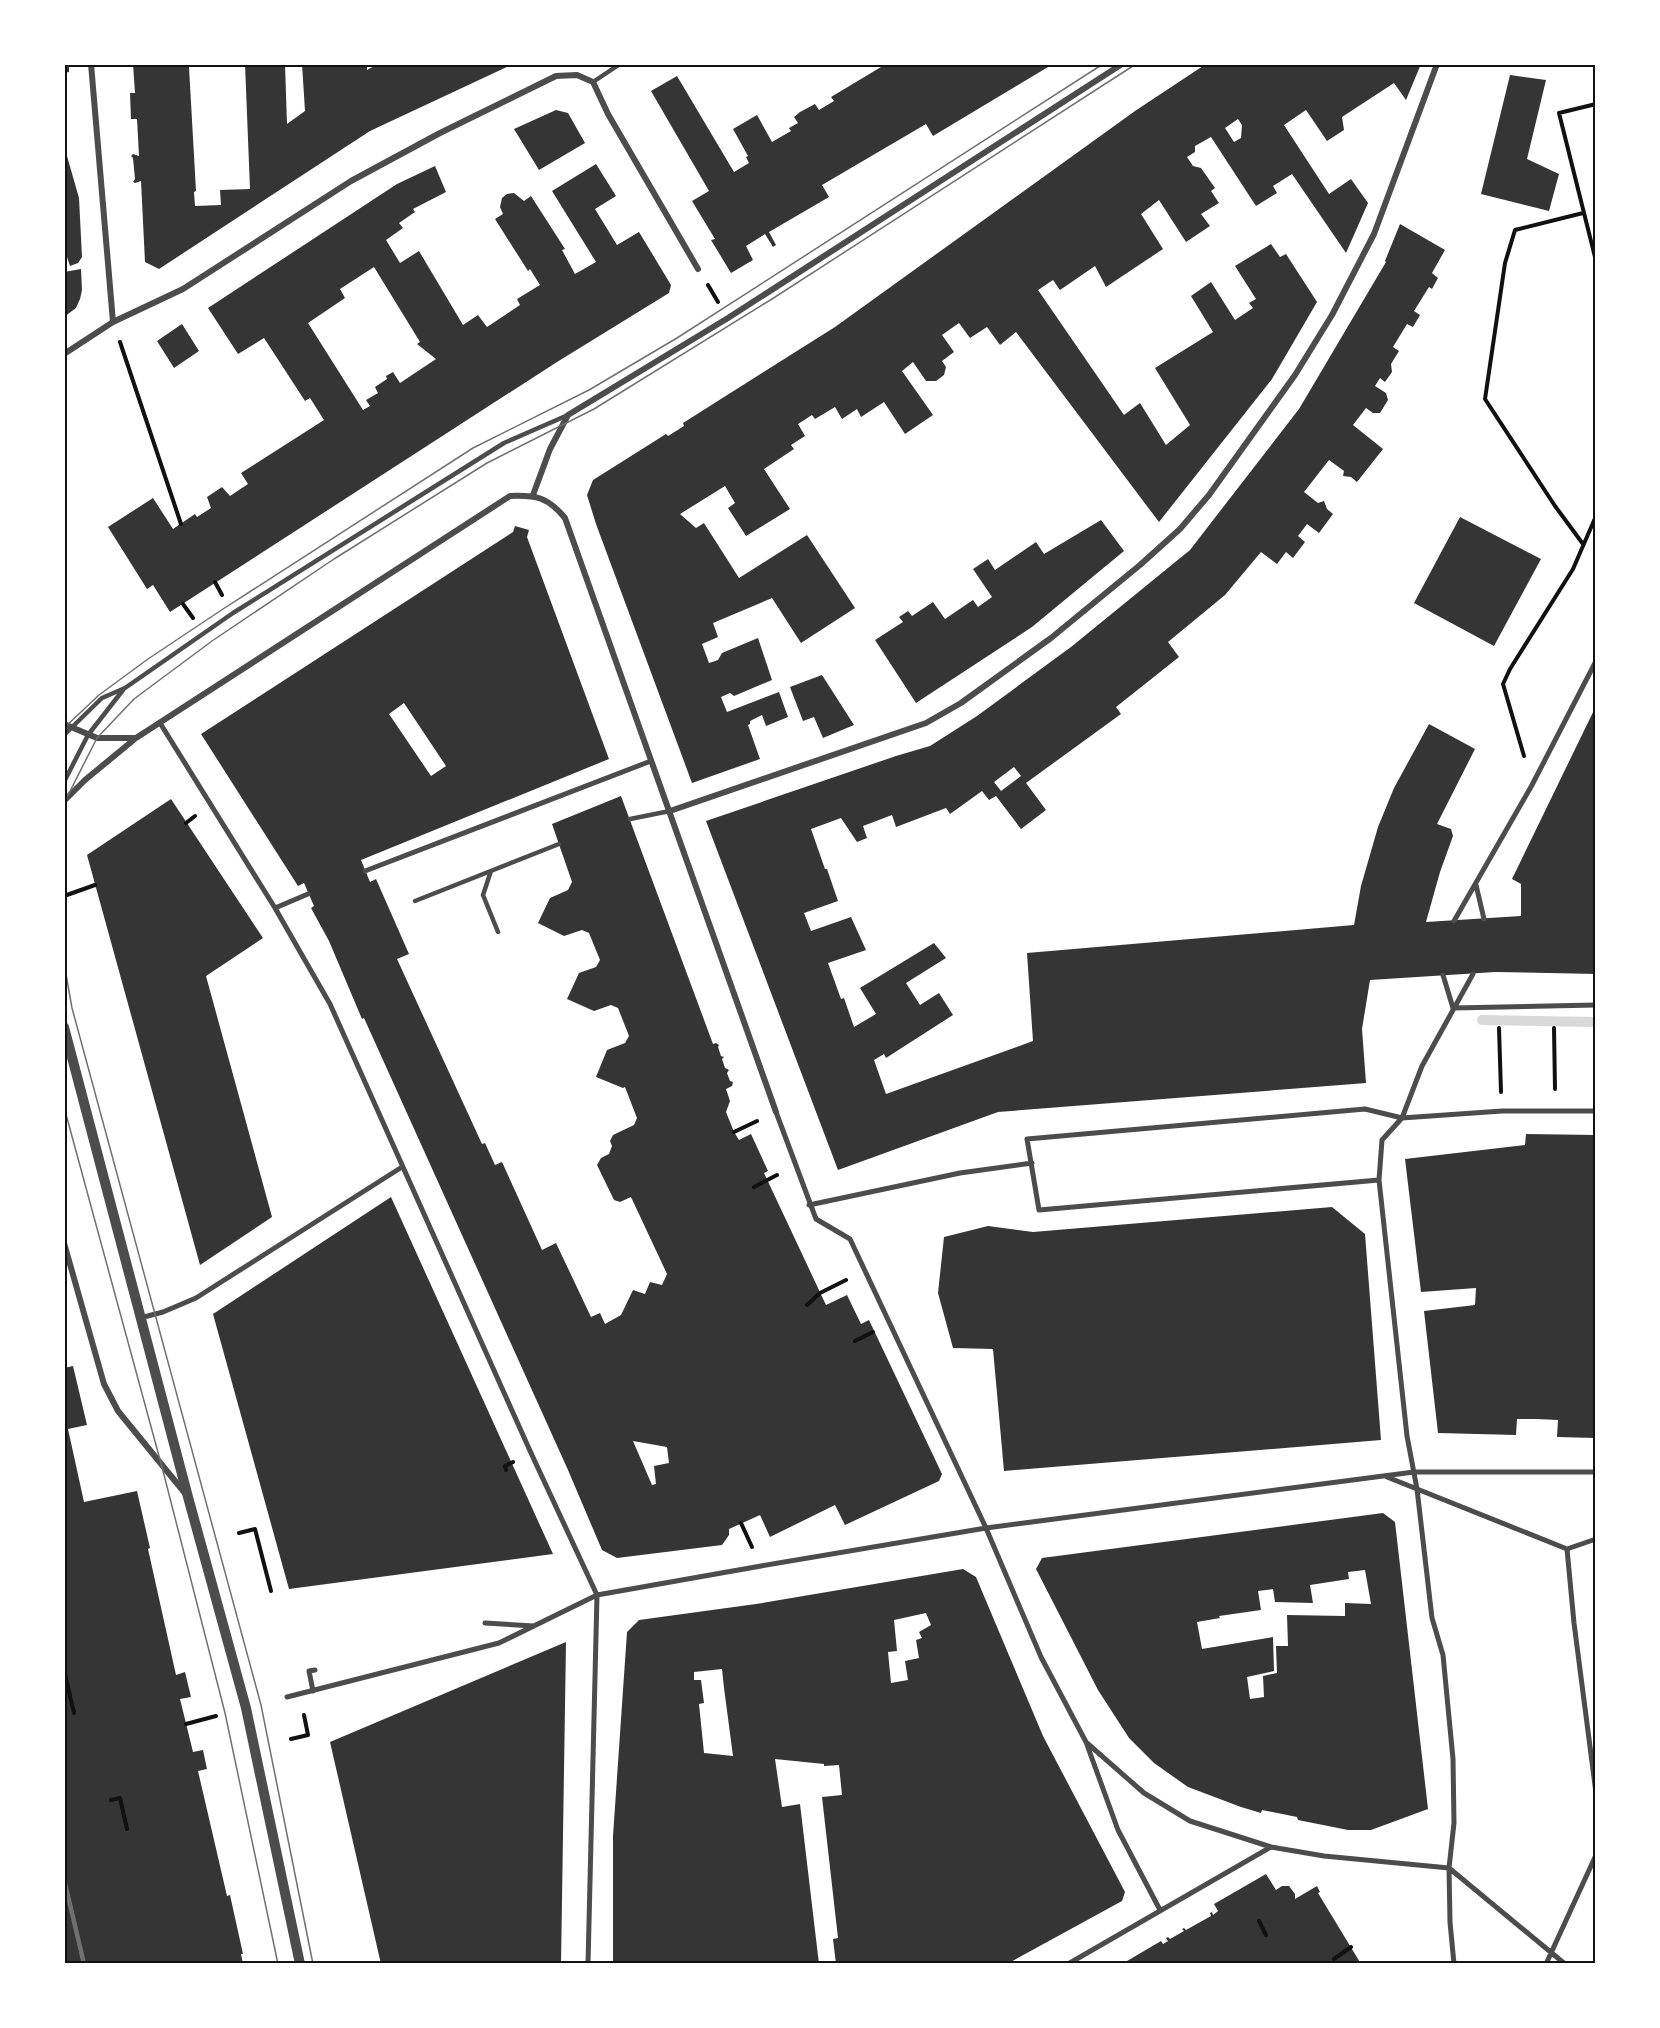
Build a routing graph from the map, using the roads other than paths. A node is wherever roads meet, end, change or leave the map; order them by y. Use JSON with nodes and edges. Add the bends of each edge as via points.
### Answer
{"nodes":[{"id":1,"x":91,"y":64,"type":"edge"},
{"id":2,"x":620,"y":64,"type":"edge"},
{"id":3,"x":1122,"y":64,"type":"edge"},
{"id":4,"x":1437,"y":64,"type":"edge"},
{"id":5,"x":593,"y":82,"type":"junction"},
{"id":6,"x":698,"y":269,"type":"road end"},
{"id":7,"x":113,"y":322,"type":"junction"},
{"id":8,"x":64,"y":354,"type":"edge"},
{"id":9,"x":568,"y":415,"type":"junction"},
{"id":10,"x":533,"y":495,"type":"junction"},
{"id":11,"x":1596,"y":661,"type":"edge"},
{"id":12,"x":125,"y":688,"type":"junction"},
{"id":13,"x":160,"y":723,"type":"junction"},
{"id":14,"x":67,"y":726,"type":"edge"},
{"id":15,"x":64,"y":735,"type":"edge"},
{"id":16,"x":88,"y":735,"type":"junction"},
{"id":17,"x":136,"y":738,"type":"junction"},
{"id":18,"x":651,"y":761,"type":"junction"},
{"id":19,"x":64,"y":782,"type":"edge"},
{"id":20,"x":64,"y":801,"type":"edge"},
{"id":21,"x":670,"y":811,"type":"junction"},
{"id":22,"x":630,"y":819,"type":"dead end"},
{"id":23,"x":559,"y":844,"type":"dead end"},
{"id":24,"x":365,"y":871,"type":"dead end"},
{"id":25,"x":491,"y":871,"type":"junction"},
{"id":26,"x":1476,"y":885,"type":"junction"},
{"id":27,"x":308,"y":894,"type":"dead end"},
{"id":28,"x":415,"y":901,"type":"dead end"},
{"id":29,"x":275,"y":908,"type":"junction"},
{"id":30,"x":1484,"y":919,"type":"dead end"},
{"id":31,"x":1454,"y":921,"type":"dead end"},
{"id":32,"x":498,"y":932,"type":"dead end"},
{"id":33,"x":1473,"y":974,"type":"dead end"},
{"id":34,"x":1443,"y":975,"type":"dead end"},
{"id":35,"x":1596,"y":1005,"type":"edge"},
{"id":36,"x":1453,"y":1008,"type":"junction"},
{"id":37,"x":64,"y":1027,"type":"edge"},
{"id":38,"x":1596,"y":1111,"type":"edge"},
{"id":39,"x":776,"y":1112,"type":"joint"},
{"id":40,"x":1402,"y":1118,"type":"junction"},
{"id":41,"x":1032,"y":1163,"type":"junction"},
{"id":42,"x":402,"y":1167,"type":"junction"},
{"id":43,"x":1379,"y":1180,"type":"junction"},
{"id":44,"x":809,"y":1205,"type":"junction"},
{"id":45,"x":64,"y":1243,"type":"edge"},
{"id":46,"x":140,"y":1318,"type":"junction"},
{"id":47,"x":1414,"y":1472,"type":"junction"},
{"id":48,"x":1596,"y":1472,"type":"edge"},
{"id":49,"x":1385,"y":1476,"type":"junction"},
{"id":50,"x":1417,"y":1489,"type":"junction"},
{"id":51,"x":188,"y":1497,"type":"junction"},
{"id":52,"x":986,"y":1528,"type":"junction"},
{"id":53,"x":1596,"y":1539,"type":"edge"},
{"id":54,"x":1567,"y":1549,"type":"junction"},
{"id":55,"x":597,"y":1595,"type":"junction"},
{"id":56,"x":485,"y":1623,"type":"dead end"},
{"id":57,"x":535,"y":1626,"type":"junction"},
{"id":58,"x":315,"y":1670,"type":"dead end"},
{"id":59,"x":313,"y":1691,"type":"junction"},
{"id":60,"x":287,"y":1697,"type":"dead end"},
{"id":61,"x":1086,"y":1742,"type":"junction"},
{"id":62,"x":1596,"y":1793,"type":"edge"},
{"id":63,"x":1271,"y":1847,"type":"junction"},
{"id":64,"x":1596,"y":1855,"type":"edge"},
{"id":65,"x":1449,"y":1868,"type":"junction"},
{"id":66,"x":1160,"y":1910,"type":"junction"},
{"id":67,"x":1551,"y":1953,"type":"junction"},
{"id":68,"x":300,"y":1964,"type":"edge"},
{"id":69,"x":588,"y":1964,"type":"edge"},
{"id":70,"x":1068,"y":1964,"type":"edge"},
{"id":71,"x":1454,"y":1964,"type":"edge"},
{"id":72,"x":1546,"y":1964,"type":"edge"},
{"id":73,"x":1565,"y":1964,"type":"edge"}],
"edges":[{"from":1,"to":7,"type":"street"},
{"from":2,"to":5,"type":"lane"},
{"from":3,"to":9,"type":"street","via":[[728,318]]},
{"from":4,"to":21,"type":"street","via":[[1374,234],[1332,315],[1295,375],[1180,529],[1051,638],[961,703],[926,723]]},
{"from":5,"to":6,"type":"street"},
{"from":5,"to":7,"type":"street","via":[[576,75],[556,76],[482,112],[351,181],[183,289]]},
{"from":7,"to":8,"type":"street"},
{"from":9,"to":10,"type":"street"},
{"from":9,"to":12,"type":"lane","via":[[504,443],[233,613]]},
{"from":10,"to":13,"type":"street","via":[[510,496]]},
{"from":10,"to":18,"type":"street","via":[[557,508],[565,518]]},
{"from":11,"to":26,"type":"street"},
{"from":12,"to":14,"type":"lane","via":[[102,698]]},
{"from":12,"to":16,"type":"lane"},
{"from":13,"to":17,"type":"street"},
{"from":13,"to":29,"type":"street"},
{"from":14,"to":15,"type":"lane"},
{"from":14,"to":16,"type":"street"},
{"from":16,"to":17,"type":"street"},
{"from":16,"to":19,"type":"lane"},
{"from":17,"to":20,"type":"street"},
{"from":18,"to":21,"type":"street"},
{"from":18,"to":24,"type":"street"},
{"from":21,"to":22,"type":"lane"},
{"from":21,"to":39,"type":"street"},
{"from":23,"to":25,"type":"lane"},
{"from":25,"to":28,"type":"lane"},
{"from":25,"to":32,"type":"lane","via":[[483,896]]},
{"from":26,"to":30,"type":"street"},
{"from":26,"to":31,"type":"street"},
{"from":27,"to":29,"type":"street"},
{"from":29,"to":42,"type":"street","via":[[330,1004]]},
{"from":33,"to":36,"type":"street"},
{"from":34,"to":36,"type":"street"},
{"from":35,"to":36,"type":"street"},
{"from":36,"to":40,"type":"street","via":[[1422,1066]]},
{"from":37,"to":46,"type":"street"},
{"from":38,"to":40,"type":"street","via":[[1502,1111]]},
{"from":39,"to":44,"type":"street"},
{"from":40,"to":41,"type":"street","via":[[1365,1109],[1027,1139]]},
{"from":40,"to":43,"type":"street","via":[[1382,1140]]},
{"from":41,"to":43,"type":"street","via":[[1039,1210]]},
{"from":41,"to":44,"type":"street","via":[[960,1173]]},
{"from":42,"to":46,"type":"street","via":[[201,1295]]},
{"from":42,"to":55,"type":"street"},
{"from":43,"to":47,"type":"street"},
{"from":44,"to":52,"type":"street","via":[[816,1219],[850,1239]]},
{"from":45,"to":51,"type":"street","via":[[104,1384],[117,1411]]},
{"from":46,"to":51,"type":"street"},
{"from":47,"to":48,"type":"street"},
{"from":47,"to":49,"type":"street"},
{"from":47,"to":50,"type":"street"},
{"from":49,"to":50,"type":"street"},
{"from":49,"to":52,"type":"street"},
{"from":50,"to":54,"type":"street"},
{"from":50,"to":65,"type":"street","via":[[1432,1618],[1443,1655],[1453,1759],[1454,1823]]},
{"from":51,"to":68,"type":"street","via":[[246,1708]]},
{"from":52,"to":55,"type":"street"},
{"from":52,"to":61,"type":"street","via":[[1041,1658]]},
{"from":53,"to":54,"type":"street"},
{"from":54,"to":62,"type":"street"},
{"from":55,"to":57,"type":"street"},
{"from":55,"to":69,"type":"street"},
{"from":56,"to":57,"type":"street"},
{"from":57,"to":59,"type":"street","via":[[499,1643]]},
{"from":58,"to":59,"type":"street","via":[[309,1671]]},
{"from":59,"to":60,"type":"street"},
{"from":61,"to":63,"type":"street","via":[[1144,1793],[1190,1821]]},
{"from":61,"to":66,"type":"street","via":[[1118,1830]]},
{"from":63,"to":65,"type":"street"},
{"from":63,"to":66,"type":"street"},
{"from":64,"to":67,"type":"street"},
{"from":65,"to":67,"type":"street"},
{"from":65,"to":71,"type":"street"},
{"from":66,"to":70,"type":"street"},
{"from":67,"to":72,"type":"street"},
{"from":67,"to":73,"type":"street"}]}
